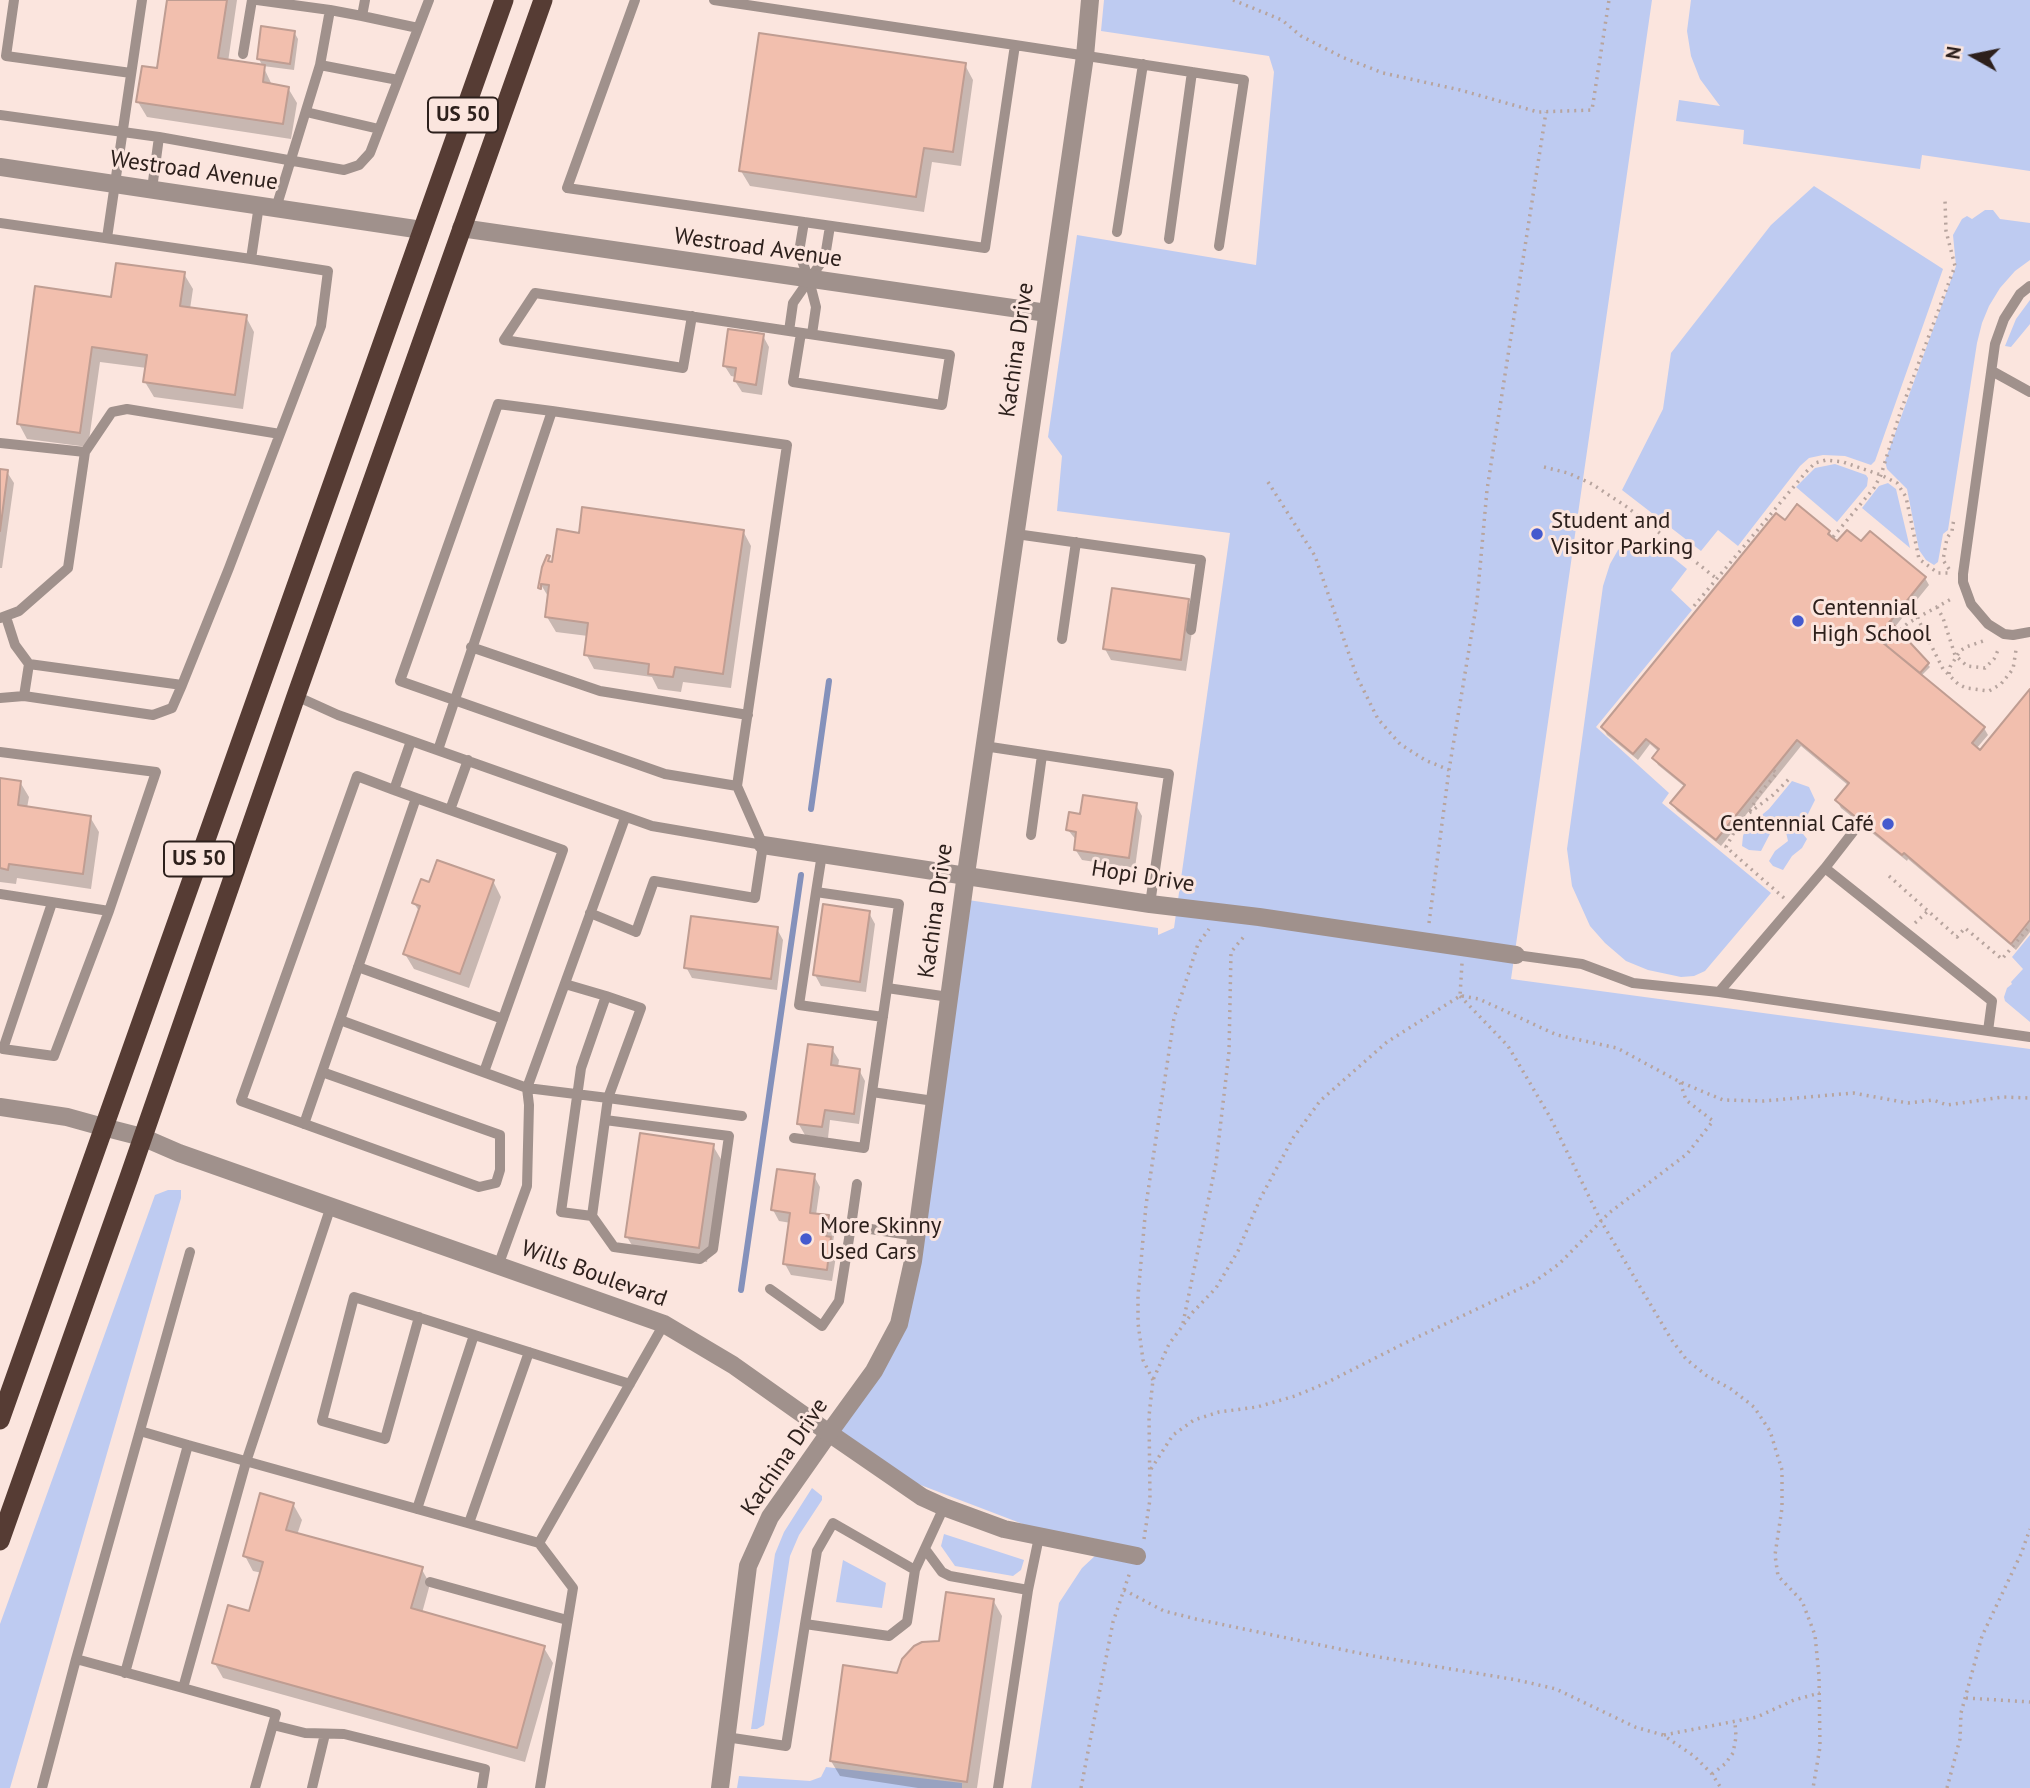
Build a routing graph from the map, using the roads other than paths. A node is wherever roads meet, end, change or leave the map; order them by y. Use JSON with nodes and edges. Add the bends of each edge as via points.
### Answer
{"nodes":[{"id":1,"x":14,"y":0,"type":"edge"},
{"id":2,"x":142,"y":0,"type":"edge"},
{"id":3,"x":255,"y":0,"type":"edge"},
{"id":4,"x":365,"y":0,"type":"edge"},
{"id":5,"x":429,"y":0,"type":"edge"},
{"id":6,"x":505,"y":0,"type":"edge"},
{"id":7,"x":543,"y":0,"type":"edge"},
{"id":8,"x":635,"y":0,"type":"edge"},
{"id":9,"x":714,"y":0,"type":"edge"},
{"id":10,"x":1090,"y":0,"type":"edge"},
{"id":11,"x":330,"y":10,"type":"junction"},
{"id":12,"x":362,"y":16,"type":"junction"},
{"id":13,"x":418,"y":28,"type":"junction"},
{"id":14,"x":1015,"y":45,"type":"junction"},
{"id":15,"x":243,"y":54,"type":"dead end"},
{"id":16,"x":1084,"y":55,"type":"junction"},
{"id":17,"x":1143,"y":64,"type":"junction"},
{"id":18,"x":320,"y":65,"type":"junction"},
{"id":19,"x":1192,"y":72,"type":"junction"},
{"id":20,"x":131,"y":74,"type":"junction"},
{"id":21,"x":398,"y":80,"type":"junction"},
{"id":22,"x":306,"y":112,"type":"junction"},
{"id":23,"x":0,"y":115,"type":"edge"},
{"id":24,"x":379,"y":129,"type":"junction"},
{"id":25,"x":123,"y":132,"type":"junction"},
{"id":26,"x":159,"y":137,"type":"junction"},
{"id":27,"x":291,"y":161,"type":"junction"},
{"id":28,"x":0,"y":167,"type":"edge"},
{"id":29,"x":116,"y":184,"type":"junction"},
{"id":30,"x":152,"y":189,"type":"junction"},
{"id":31,"x":267,"y":206,"type":"junction"},
{"id":32,"x":804,"y":222,"type":"junction"},
{"id":33,"x":0,"y":223,"type":"edge"},
{"id":34,"x":830,"y":226,"type":"junction"},
{"id":35,"x":461,"y":228,"type":"junction"},
{"id":36,"x":422,"y":230,"type":"junction"},
{"id":37,"x":1117,"y":232,"type":"dead end"},
{"id":38,"x":107,"y":238,"type":"junction"},
{"id":39,"x":1169,"y":239,"type":"dead end"},
{"id":40,"x":1219,"y":246,"type":"dead end"},
{"id":41,"x":251,"y":260,"type":"junction"},
{"id":42,"x":809,"y":280,"type":"junction"},
{"id":43,"x":2030,"y":286,"type":"edge"},
{"id":44,"x":1047,"y":313,"type":"junction"},
{"id":45,"x":692,"y":316,"type":"junction"},
{"id":46,"x":800,"y":333,"type":"junction"},
{"id":47,"x":1992,"y":371,"type":"junction"},
{"id":48,"x":2030,"y":392,"type":"edge"},
{"id":49,"x":552,"y":411,"type":"junction"},
{"id":50,"x":281,"y":434,"type":"junction"},
{"id":51,"x":0,"y":443,"type":"edge"},
{"id":52,"x":85,"y":452,"type":"junction"},
{"id":53,"x":1016,"y":534,"type":"junction"},
{"id":54,"x":1076,"y":542,"type":"junction"},
{"id":55,"x":3,"y":618,"type":"edge"},
{"id":56,"x":1191,"y":630,"type":"dead end"},
{"id":57,"x":2030,"y":632,"type":"edge"},
{"id":58,"x":1062,"y":639,"type":"dead end"},
{"id":59,"x":471,"y":647,"type":"junction"},
{"id":60,"x":29,"y":664,"type":"junction"},
{"id":61,"x":182,"y":685,"type":"junction"},
{"id":62,"x":24,"y":696,"type":"junction"},
{"id":63,"x":296,"y":696,"type":"junction"},
{"id":64,"x":0,"y":698,"type":"edge"},
{"id":65,"x":454,"y":699,"type":"junction"},
{"id":66,"x":748,"y":715,"type":"junction"},
{"id":67,"x":411,"y":741,"type":"junction"},
{"id":68,"x":985,"y":746,"type":"junction"},
{"id":69,"x":438,"y":750,"type":"junction"},
{"id":70,"x":0,"y":752,"type":"edge"},
{"id":71,"x":1042,"y":755,"type":"junction"},
{"id":72,"x":468,"y":760,"type":"junction"},
{"id":73,"x":737,"y":786,"type":"junction"},
{"id":74,"x":394,"y":790,"type":"junction"},
{"id":75,"x":416,"y":798,"type":"junction"},
{"id":76,"x":450,"y":810,"type":"junction"},
{"id":77,"x":625,"y":818,"type":"junction"},
{"id":78,"x":1853,"y":832,"type":"dead end"},
{"id":79,"x":1031,"y":835,"type":"dead end"},
{"id":80,"x":763,"y":845,"type":"junction"},
{"id":81,"x":822,"y":854,"type":"junction"},
{"id":82,"x":1825,"y":868,"type":"junction"},
{"id":83,"x":966,"y":874,"type":"junction"},
{"id":84,"x":816,"y":892,"type":"junction"},
{"id":85,"x":0,"y":894,"type":"edge"},
{"id":86,"x":52,"y":903,"type":"junction"},
{"id":87,"x":1150,"y":904,"type":"junction"},
{"id":88,"x":109,"y":911,"type":"junction"},
{"id":89,"x":590,"y":913,"type":"junction"},
{"id":90,"x":1517,"y":955,"type":"joint"},
{"id":91,"x":358,"y":967,"type":"junction"},
{"id":92,"x":565,"y":984,"type":"junction"},
{"id":93,"x":887,"y":988,"type":"junction"},
{"id":94,"x":1719,"y":992,"type":"junction"},
{"id":95,"x":606,"y":996,"type":"junction"},
{"id":96,"x":949,"y":997,"type":"junction"},
{"id":97,"x":883,"y":1017,"type":"junction"},
{"id":98,"x":503,"y":1019,"type":"junction"},
{"id":99,"x":340,"y":1020,"type":"junction"},
{"id":100,"x":1988,"y":1031,"type":"junction"},
{"id":101,"x":2030,"y":1037,"type":"edge"},
{"id":102,"x":322,"y":1072,"type":"junction"},
{"id":103,"x":484,"y":1072,"type":"junction"},
{"id":104,"x":527,"y":1088,"type":"junction"},
{"id":105,"x":872,"y":1092,"type":"junction"},
{"id":106,"x":576,"y":1094,"type":"junction"},
{"id":107,"x":608,"y":1098,"type":"junction"},
{"id":108,"x":934,"y":1101,"type":"junction"},
{"id":109,"x":0,"y":1107,"type":"edge"},
{"id":110,"x":742,"y":1116,"type":"dead end"},
{"id":111,"x":605,"y":1119,"type":"junction"},
{"id":112,"x":303,"y":1124,"type":"junction"},
{"id":113,"x":103,"y":1127,"type":"junction"},
{"id":114,"x":142,"y":1138,"type":"junction"},
{"id":115,"x":794,"y":1138,"type":"dead end"},
{"id":116,"x":857,"y":1184,"type":"dead end"},
{"id":117,"x":331,"y":1206,"type":"junction"},
{"id":118,"x":592,"y":1216,"type":"junction"},
{"id":119,"x":851,"y":1226,"type":"junction"},
{"id":120,"x":916,"y":1236,"type":"junction"},
{"id":121,"x":190,"y":1252,"type":"dead end"},
{"id":122,"x":498,"y":1266,"type":"junction"},
{"id":123,"x":770,"y":1289,"type":"dead end"},
{"id":124,"x":419,"y":1317,"type":"junction"},
{"id":125,"x":664,"y":1324,"type":"junction"},
{"id":126,"x":474,"y":1335,"type":"junction"},
{"id":127,"x":529,"y":1352,"type":"junction"},
{"id":128,"x":630,"y":1384,"type":"junction"},
{"id":129,"x":0,"y":1420,"type":"edge"},
{"id":130,"x":140,"y":1431,"type":"junction"},
{"id":131,"x":829,"y":1433,"type":"junction"},
{"id":132,"x":188,"y":1445,"type":"junction"},
{"id":133,"x":246,"y":1461,"type":"junction"},
{"id":134,"x":944,"y":1507,"type":"junction"},
{"id":135,"x":417,"y":1509,"type":"junction"},
{"id":136,"x":469,"y":1523,"type":"junction"},
{"id":137,"x":1039,"y":1537,"type":"junction"},
{"id":138,"x":0,"y":1541,"type":"edge"},
{"id":139,"x":539,"y":1543,"type":"junction"},
{"id":140,"x":925,"y":1549,"type":"junction"},
{"id":141,"x":1137,"y":1556,"type":"road end"},
{"id":142,"x":915,"y":1570,"type":"junction"},
{"id":143,"x":430,"y":1582,"type":"dead end"},
{"id":144,"x":1028,"y":1590,"type":"junction"},
{"id":145,"x":568,"y":1620,"type":"junction"},
{"id":146,"x":805,"y":1624,"type":"junction"},
{"id":147,"x":76,"y":1659,"type":"junction"},
{"id":148,"x":125,"y":1673,"type":"junction"},
{"id":149,"x":183,"y":1688,"type":"junction"},
{"id":150,"x":273,"y":1725,"type":"junction"},
{"id":151,"x":325,"y":1734,"type":"junction"},
{"id":152,"x":726,"y":1737,"type":"junction"},
{"id":153,"x":42,"y":1788,"type":"edge"},
{"id":154,"x":255,"y":1788,"type":"edge"},
{"id":155,"x":312,"y":1788,"type":"edge"},
{"id":156,"x":482,"y":1788,"type":"edge"},
{"id":157,"x":540,"y":1788,"type":"edge"},
{"id":158,"x":720,"y":1788,"type":"edge"},
{"id":159,"x":998,"y":1788,"type":"edge"}],
"edges":[{"from":1,"to":20,"type":"lane","via":[[6,56]]},
{"from":2,"to":20,"type":"lane"},
{"from":3,"to":11,"type":"lane"},
{"from":3,"to":15,"type":"lane"},
{"from":4,"to":12,"type":"lane"},
{"from":5,"to":13,"type":"lane"},
{"from":6,"to":36,"type":"highway","number":"US 50"},
{"from":7,"to":35,"type":"highway","number":"US 50"},
{"from":8,"to":32,"type":"lane","via":[[566,188]]},
{"from":9,"to":14,"type":"lane"},
{"from":10,"to":16,"type":"street","name":"Kachina Drive"},
{"from":11,"to":12,"type":"lane"},
{"from":11,"to":18,"type":"lane"},
{"from":12,"to":13,"type":"lane"},
{"from":13,"to":21,"type":"lane"},
{"from":14,"to":16,"type":"lane"},
{"from":14,"to":34,"type":"lane","via":[[985,248]]},
{"from":16,"to":17,"type":"lane"},
{"from":16,"to":44,"type":"street","name":"Kachina Drive"},
{"from":17,"to":19,"type":"lane"},
{"from":17,"to":37,"type":"lane"},
{"from":18,"to":21,"type":"lane"},
{"from":18,"to":22,"type":"lane"},
{"from":19,"to":39,"type":"lane"},
{"from":19,"to":40,"type":"lane","via":[[1244,80]]},
{"from":20,"to":25,"type":"lane"},
{"from":21,"to":24,"type":"lane"},
{"from":22,"to":24,"type":"lane"},
{"from":22,"to":27,"type":"lane"},
{"from":23,"to":25,"type":"lane"},
{"from":24,"to":27,"type":"lane","via":[[370,153],[359,165],[344,170]]},
{"from":25,"to":26,"type":"lane"},
{"from":25,"to":29,"type":"lane"},
{"from":26,"to":27,"type":"lane"},
{"from":26,"to":30,"type":"lane"},
{"from":27,"to":31,"type":"lane"},
{"from":28,"to":29,"type":"street","name":"Westroad Avenue"},
{"from":29,"to":30,"type":"street","name":"Westroad Avenue"},
{"from":29,"to":38,"type":"lane"},
{"from":30,"to":31,"type":"street","name":"Westroad Avenue"},
{"from":31,"to":36,"type":"street","name":"Westroad Avenue"},
{"from":31,"to":41,"type":"lane"},
{"from":32,"to":34,"type":"lane"},
{"from":32,"to":42,"type":"lane","via":[[799,251]]},
{"from":33,"to":38,"type":"lane"},
{"from":34,"to":42,"type":"lane","via":[[825,257]]},
{"from":35,"to":42,"type":"street","name":"Westroad Avenue"},
{"from":35,"to":63,"type":"highway","number":"US 50"},
{"from":36,"to":113,"type":"highway","number":"US 50"},
{"from":38,"to":41,"type":"lane"},
{"from":41,"to":50,"type":"lane","via":[[328,271],[321,326]]},
{"from":42,"to":44,"type":"street","name":"Westroad Avenue"},
{"from":42,"to":46,"type":"lane","via":[[816,307]]},
{"from":42,"to":46,"type":"lane","via":[[793,303]]},
{"from":43,"to":47,"type":"lane","via":[[2004,319]]},
{"from":44,"to":53,"type":"street","name":"Kachina Drive"},
{"from":45,"to":45,"type":"lane","via":[[683,368],[504,340],[535,293]]},
{"from":45,"to":46,"type":"lane"},
{"from":46,"to":46,"type":"lane","via":[[950,355],[942,405],[793,382]]},
{"from":47,"to":48,"type":"lane"},
{"from":47,"to":57,"type":"lane","via":[[1964,582],[1971,604],[1988,624],[2004,634]]},
{"from":49,"to":59,"type":"lane"},
{"from":49,"to":65,"type":"lane","via":[[498,404],[400,681]]},
{"from":49,"to":66,"type":"lane","via":[[787,445]]},
{"from":50,"to":52,"type":"lane","via":[[127,409],[112,412]]},
{"from":50,"to":61,"type":"lane"},
{"from":51,"to":52,"type":"lane"},
{"from":52,"to":55,"type":"lane","via":[[68,568],[19,611]]},
{"from":53,"to":54,"type":"lane"},
{"from":53,"to":68,"type":"street","name":"Kachina Drive"},
{"from":54,"to":56,"type":"lane","via":[[1201,560]]},
{"from":54,"to":58,"type":"lane"},
{"from":55,"to":60,"type":"lane"},
{"from":59,"to":65,"type":"lane"},
{"from":59,"to":66,"type":"lane","via":[[600,691]]},
{"from":60,"to":61,"type":"lane"},
{"from":60,"to":62,"type":"lane"},
{"from":61,"to":62,"type":"lane","via":[[172,708],[153,715]]},
{"from":62,"to":64,"type":"lane"},
{"from":63,"to":67,"type":"lane"},
{"from":63,"to":114,"type":"highway","number":"US 50"},
{"from":65,"to":69,"type":"lane"},
{"from":65,"to":73,"type":"lane","via":[[665,775]]},
{"from":66,"to":73,"type":"lane"},
{"from":67,"to":69,"type":"lane"},
{"from":67,"to":74,"type":"lane"},
{"from":68,"to":71,"type":"lane"},
{"from":68,"to":83,"type":"street","name":"Kachina Drive"},
{"from":69,"to":72,"type":"lane"},
{"from":70,"to":88,"type":"lane","via":[[156,772]]},
{"from":71,"to":79,"type":"lane"},
{"from":71,"to":87,"type":"lane","via":[[1169,774]]},
{"from":72,"to":76,"type":"lane"},
{"from":72,"to":77,"type":"lane"},
{"from":73,"to":80,"type":"lane"},
{"from":74,"to":75,"type":"lane"},
{"from":74,"to":112,"type":"lane","via":[[357,776],[241,1101]]},
{"from":75,"to":76,"type":"lane"},
{"from":75,"to":91,"type":"lane"},
{"from":76,"to":98,"type":"lane","via":[[563,850]]},
{"from":77,"to":80,"type":"lane"},
{"from":77,"to":89,"type":"lane"},
{"from":78,"to":82,"type":"lane"},
{"from":80,"to":81,"type":"street","name":"Hopi Drive"},
{"from":80,"to":89,"type":"lane","via":[[755,898],[654,881],[636,932]]},
{"from":81,"to":83,"type":"street","name":"Hopi Drive"},
{"from":81,"to":84,"type":"lane"},
{"from":82,"to":94,"type":"lane"},
{"from":82,"to":100,"type":"lane","via":[[1992,1001]]},
{"from":83,"to":87,"type":"street","name":"Hopi Drive"},
{"from":83,"to":96,"type":"street","name":"Kachina Drive"},
{"from":84,"to":93,"type":"lane","via":[[899,904]]},
{"from":84,"to":97,"type":"lane","via":[[799,1005]]},
{"from":85,"to":86,"type":"lane"},
{"from":86,"to":88,"type":"lane"},
{"from":86,"to":88,"type":"lane","via":[[4,1049],[54,1056]]},
{"from":87,"to":90,"type":"street","name":"Hopi Drive"},
{"from":89,"to":92,"type":"lane"},
{"from":90,"to":94,"type":"lane","via":[[1582,964],[1633,983]]},
{"from":91,"to":98,"type":"lane"},
{"from":91,"to":99,"type":"lane"},
{"from":92,"to":95,"type":"lane"},
{"from":92,"to":104,"type":"lane"},
{"from":93,"to":96,"type":"lane"},
{"from":93,"to":97,"type":"lane"},
{"from":94,"to":100,"type":"lane"},
{"from":95,"to":106,"type":"lane"},
{"from":95,"to":107,"type":"lane","via":[[641,1008]]},
{"from":96,"to":108,"type":"street","name":"Kachina Drive"},
{"from":97,"to":105,"type":"lane"},
{"from":98,"to":103,"type":"lane"},
{"from":99,"to":102,"type":"lane"},
{"from":99,"to":103,"type":"lane"},
{"from":100,"to":101,"type":"lane"},
{"from":102,"to":112,"type":"lane"},
{"from":102,"to":112,"type":"lane","via":[[500,1135],[499,1177],[496,1183],[479,1187]]},
{"from":103,"to":104,"type":"lane"},
{"from":104,"to":106,"type":"lane"},
{"from":104,"to":122,"type":"lane","via":[[527,1186]]},
{"from":105,"to":108,"type":"lane"},
{"from":105,"to":115,"type":"lane","via":[[864,1148]]},
{"from":106,"to":107,"type":"lane"},
{"from":106,"to":118,"type":"lane","via":[[561,1212]]},
{"from":107,"to":110,"type":"lane"},
{"from":107,"to":111,"type":"lane"},
{"from":108,"to":120,"type":"street","name":"Kachina Drive"},
{"from":109,"to":113,"type":"street","name":"Wills Boulevard"},
{"from":111,"to":118,"type":"lane"},
{"from":111,"to":118,"type":"lane","via":[[729,1136],[713,1249],[700,1259],[614,1247]]},
{"from":113,"to":114,"type":"street","name":"Wills Boulevard"},
{"from":113,"to":129,"type":"highway","number":"US 50"},
{"from":114,"to":117,"type":"street","name":"Wills Boulevard"},
{"from":114,"to":138,"type":"highway","number":"US 50"},
{"from":116,"to":119,"type":"lane"},
{"from":117,"to":122,"type":"street","name":"Wills Boulevard"},
{"from":117,"to":133,"type":"lane"},
{"from":119,"to":120,"type":"lane"},
{"from":119,"to":123,"type":"lane","via":[[839,1301],[822,1325]]},
{"from":120,"to":131,"type":"street","name":"Kachina Drive","via":[[899,1324],[874,1371]]},
{"from":121,"to":130,"type":"lane"},
{"from":122,"to":125,"type":"street","name":"Wills Boulevard"},
{"from":124,"to":124,"type":"lane","via":[[354,1297],[322,1421],[386,1439]]},
{"from":124,"to":126,"type":"lane"},
{"from":125,"to":128,"type":"lane"},
{"from":125,"to":131,"type":"street","name":"Wills Boulevard","via":[[733,1365]]},
{"from":126,"to":127,"type":"lane"},
{"from":126,"to":135,"type":"lane"},
{"from":127,"to":128,"type":"lane"},
{"from":127,"to":136,"type":"lane"},
{"from":128,"to":139,"type":"lane"},
{"from":130,"to":132,"type":"lane"},
{"from":130,"to":147,"type":"lane"},
{"from":131,"to":134,"type":"street","name":"Wills Boulevard"},
{"from":131,"to":152,"type":"street","name":"Kachina Drive","via":[[770,1517],[748,1566]]},
{"from":132,"to":133,"type":"lane"},
{"from":132,"to":148,"type":"lane"},
{"from":133,"to":135,"type":"lane"},
{"from":133,"to":149,"type":"lane"},
{"from":134,"to":137,"type":"street","name":"Wills Boulevard"},
{"from":134,"to":140,"type":"lane"},
{"from":135,"to":136,"type":"lane"},
{"from":136,"to":139,"type":"lane"},
{"from":137,"to":141,"type":"street","name":"Wills Boulevard"},
{"from":137,"to":144,"type":"lane"},
{"from":139,"to":145,"type":"lane","via":[[573,1588]]},
{"from":140,"to":142,"type":"lane"},
{"from":140,"to":144,"type":"lane","via":[[950,1576]]},
{"from":142,"to":146,"type":"lane","via":[[907,1622],[889,1636]]},
{"from":142,"to":146,"type":"lane","via":[[834,1523],[817,1551]]},
{"from":143,"to":145,"type":"lane"},
{"from":144,"to":159,"type":"lane"},
{"from":145,"to":157,"type":"lane"},
{"from":146,"to":152,"type":"lane","via":[[786,1746]]},
{"from":147,"to":148,"type":"lane"},
{"from":147,"to":153,"type":"lane"},
{"from":148,"to":149,"type":"lane"},
{"from":149,"to":150,"type":"lane","via":[[276,1714]]},
{"from":150,"to":151,"type":"lane"},
{"from":150,"to":154,"type":"lane"},
{"from":151,"to":155,"type":"lane"},
{"from":151,"to":156,"type":"lane","via":[[344,1734],[485,1769]]},
{"from":152,"to":158,"type":"street","name":"Kachina Drive"}]}
